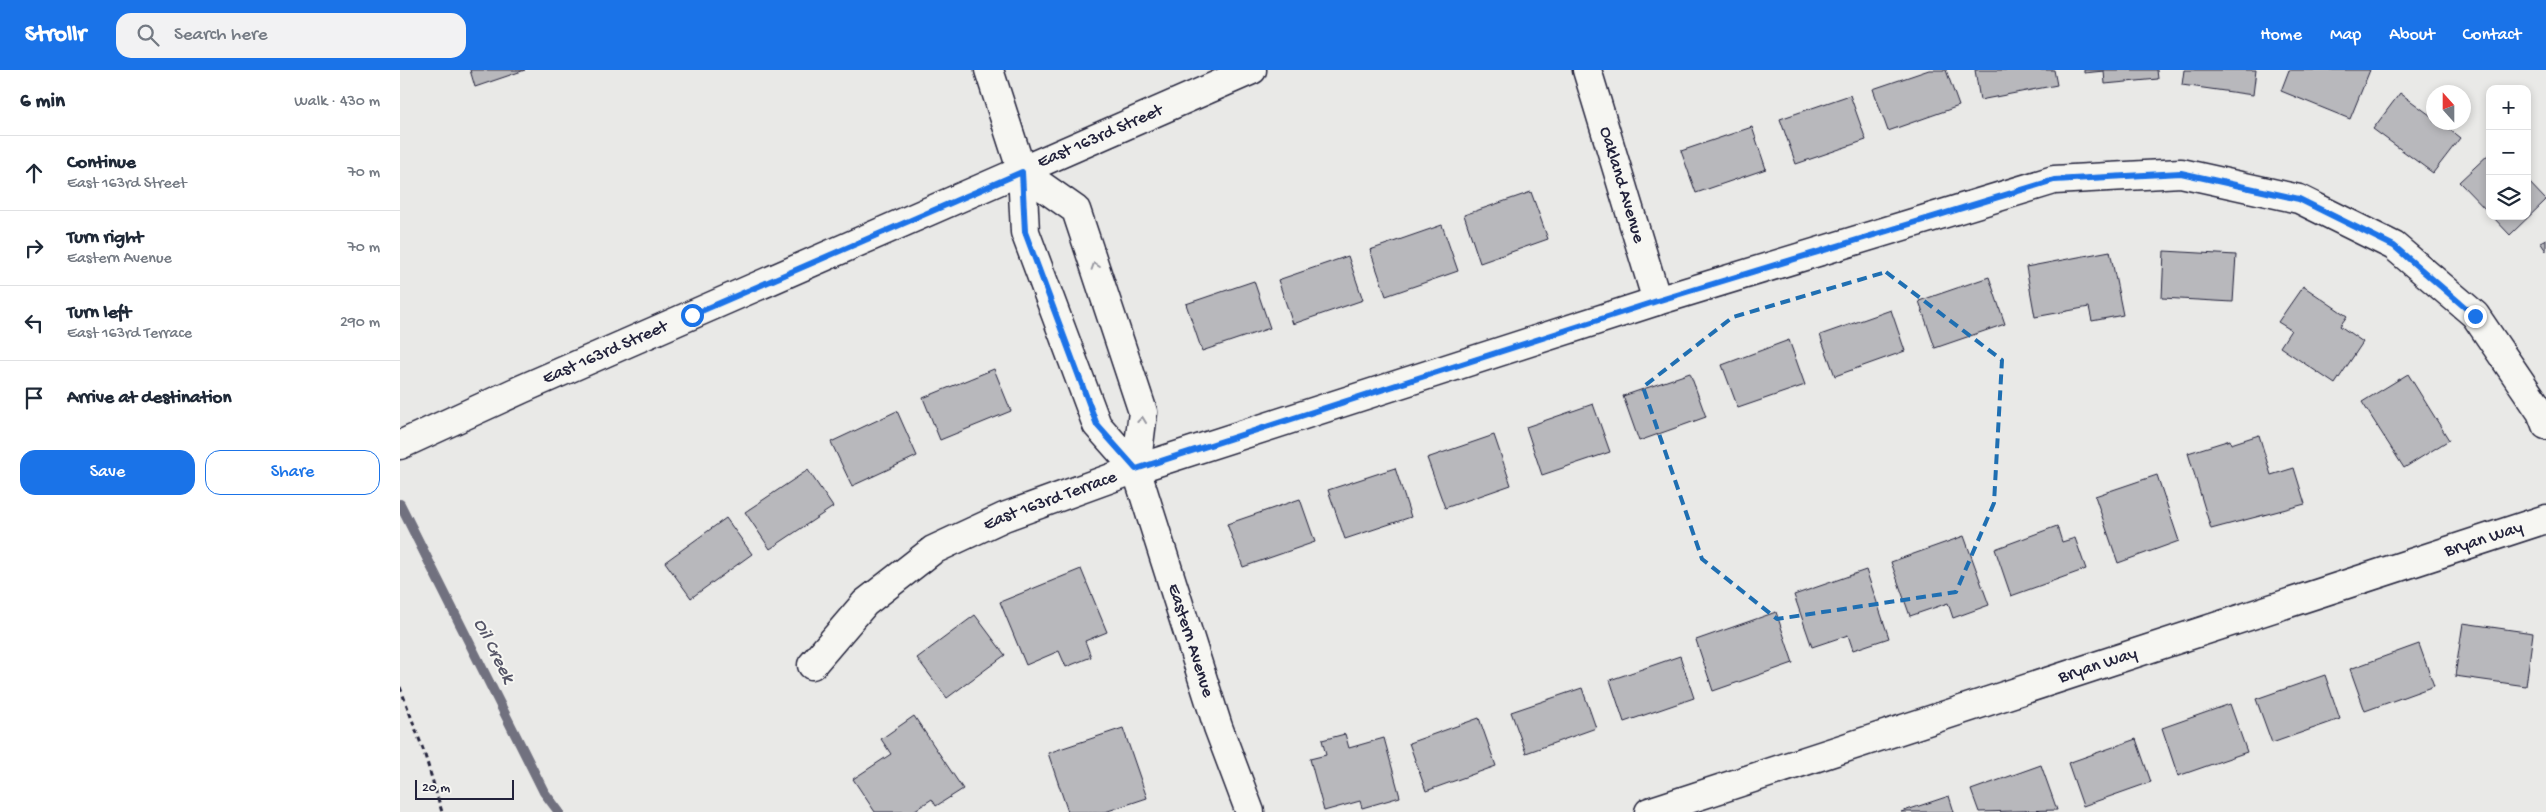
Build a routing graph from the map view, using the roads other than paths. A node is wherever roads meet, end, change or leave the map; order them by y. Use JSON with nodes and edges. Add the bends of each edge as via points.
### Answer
{"nodes":[{"id":1,"x":989,"y":70,"type":"edge"},
{"id":2,"x":1252,"y":70,"type":"edge"},
{"id":3,"x":1587,"y":70,"type":"edge"},
{"id":4,"x":1022,"y":172,"type":"junction"},
{"id":5,"x":1657,"y":301,"type":"junction"},
{"id":6,"x":2546,"y":425,"type":"edge"},
{"id":7,"x":400,"y":445,"type":"edge"},
{"id":8,"x":1136,"y":469,"type":"junction"},
{"id":9,"x":2546,"y":519,"type":"edge"},
{"id":10,"x":812,"y":664,"type":"dead end"},
{"id":11,"x":1250,"y":812,"type":"edge"},
{"id":12,"x":1649,"y":812,"type":"edge"}],
"edges":[{"from":1,"to":4,"type":"street","name":"Eastern Avenue"},
{"from":2,"to":4,"type":"street","name":"East 163rd Street"},
{"from":3,"to":5,"type":"street","name":"Oakland Avenue"},
{"from":4,"to":7,"type":"street","name":"East 163rd Street"},
{"from":4,"to":8,"type":"street","name":"Eastern Avenue","via":[[1025,232],[1097,425]]},
{"from":8,"to":4,"type":"street","name":"Eastern Avenue","one_way":true,"via":[[1143,412],[1076,210]]},
{"from":5,"to":6,"type":"street","name":"East 163rd Terrace","via":[[2054,180],[2181,173],[2299,199],[2394,246],[2475,316],[2542,412]]},
{"from":5,"to":8,"type":"street","name":"East 163rd Terrace"},
{"from":8,"to":10,"type":"street","name":"East 163rd Terrace","via":[[1004,517],[933,550],[865,603]]},
{"from":8,"to":11,"type":"street","name":"Eastern Avenue","via":[[1218,727]]},
{"from":9,"to":12,"type":"street","name":"Bryan Way"}]}
